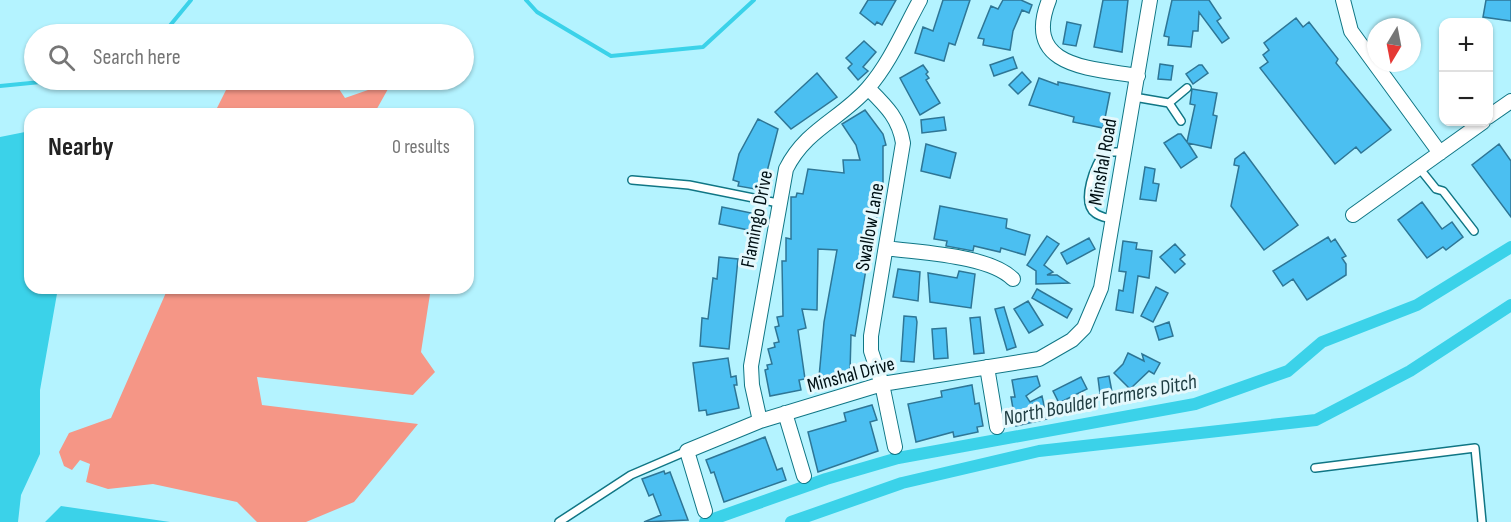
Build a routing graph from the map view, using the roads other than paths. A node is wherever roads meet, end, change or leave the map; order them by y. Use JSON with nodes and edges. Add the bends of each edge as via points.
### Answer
{"nodes":[{"id":1,"x":920,"y":0,"type":"edge"},
{"id":2,"x":1049,"y":0,"type":"edge"},
{"id":3,"x":1150,"y":0,"type":"edge"},
{"id":4,"x":1343,"y":0,"type":"edge"},
{"id":5,"x":1137,"y":76,"type":"junction"},
{"id":6,"x":868,"y":88,"type":"junction"},
{"id":7,"x":1187,"y":88,"type":"dead end"},
{"id":8,"x":1134,"y":96,"type":"junction"},
{"id":9,"x":1511,"y":100,"type":"edge"},
{"id":10,"x":1169,"y":103,"type":"junction"},
{"id":11,"x":1493,"y":113,"type":"edge"},
{"id":12,"x":1181,"y":121,"type":"dead end"},
{"id":13,"x":1477,"y":126,"type":"edge"},
{"id":14,"x":1125,"y":152,"type":"junction"},
{"id":15,"x":1440,"y":153,"type":"junction"},
{"id":16,"x":1420,"y":169,"type":"junction"},
{"id":17,"x":632,"y":180,"type":"dead end"},
{"id":18,"x":778,"y":203,"type":"junction"},
{"id":19,"x":1353,"y":216,"type":"dead end"},
{"id":20,"x":1113,"y":220,"type":"junction"},
{"id":21,"x":1474,"y":231,"type":"dead end"},
{"id":22,"x":886,"y":248,"type":"junction"},
{"id":23,"x":1013,"y":279,"type":"dead end"},
{"id":24,"x":1089,"y":332,"type":"joint"},
{"id":25,"x":987,"y":368,"type":"junction"},
{"id":26,"x":882,"y":384,"type":"junction"},
{"id":27,"x":785,"y":413,"type":"junction"},
{"id":28,"x":760,"y":421,"type":"junction"},
{"id":29,"x":997,"y":427,"type":"dead end"},
{"id":30,"x":895,"y":447,"type":"dead end"},
{"id":31,"x":687,"y":451,"type":"junction"},
{"id":32,"x":1315,"y":468,"type":"dead end"},
{"id":33,"x":804,"y":476,"type":"dead end"},
{"id":34,"x":705,"y":512,"type":"dead end"},
{"id":35,"x":559,"y":522,"type":"edge"},
{"id":36,"x":1482,"y":522,"type":"edge"}],
"edges":[{"from":1,"to":6,"type":"street","name":"Flamingo Drive"},
{"from":2,"to":5,"type":"street","via":[[1042,18],[1043,48],[1073,65]]},
{"from":3,"to":5,"type":"street","name":"Minshal Road"},
{"from":4,"to":15,"type":"street","via":[[1351,32]]},
{"from":5,"to":8,"type":"street","name":"Minshal Road"},
{"from":6,"to":18,"type":"street","name":"Flamingo Drive","via":[[799,146],[786,169]]},
{"from":6,"to":22,"type":"street","name":"Swallow Lane","via":[[892,111],[903,144]]},
{"from":7,"to":10,"type":"lane"},
{"from":8,"to":10,"type":"lane"},
{"from":8,"to":14,"type":"street","name":"Minshal Road"},
{"from":9,"to":11,"type":"street"},
{"from":10,"to":12,"type":"lane"},
{"from":13,"to":15,"type":"street"},
{"from":14,"to":20,"type":"street","name":"Minshal Road"},
{"from":14,"to":20,"type":"lane","via":[[1105,152],[1094,168],[1090,185],[1089,205],[1094,213]]},
{"from":15,"to":16,"type":"street"},
{"from":16,"to":19,"type":"street"},
{"from":16,"to":21,"type":"lane"},
{"from":17,"to":18,"type":"lane","via":[[690,185]]},
{"from":18,"to":28,"type":"street","name":"Flamingo Drive","via":[[751,366]]},
{"from":20,"to":24,"type":"street","name":"Minshal Road"},
{"from":22,"to":23,"type":"street","via":[[987,264],[1004,270]]},
{"from":22,"to":26,"type":"street","name":"Swallow Lane","via":[[871,336],[871,351]]},
{"from":24,"to":25,"type":"street","name":"Minshal Drive","via":[[1039,359]]},
{"from":25,"to":26,"type":"street","name":"Minshal Drive"},
{"from":25,"to":29,"type":"street"},
{"from":26,"to":27,"type":"street","name":"Minshal Drive"},
{"from":26,"to":30,"type":"street","name":"Swallow Lane"},
{"from":27,"to":28,"type":"street","name":"Minshal Drive"},
{"from":27,"to":33,"type":"street"},
{"from":28,"to":31,"type":"street","name":"Minshal Drive"},
{"from":31,"to":34,"type":"street"},
{"from":31,"to":35,"type":"lane","via":[[631,475]]},
{"from":32,"to":36,"type":"lane","via":[[1475,448]]}]}
